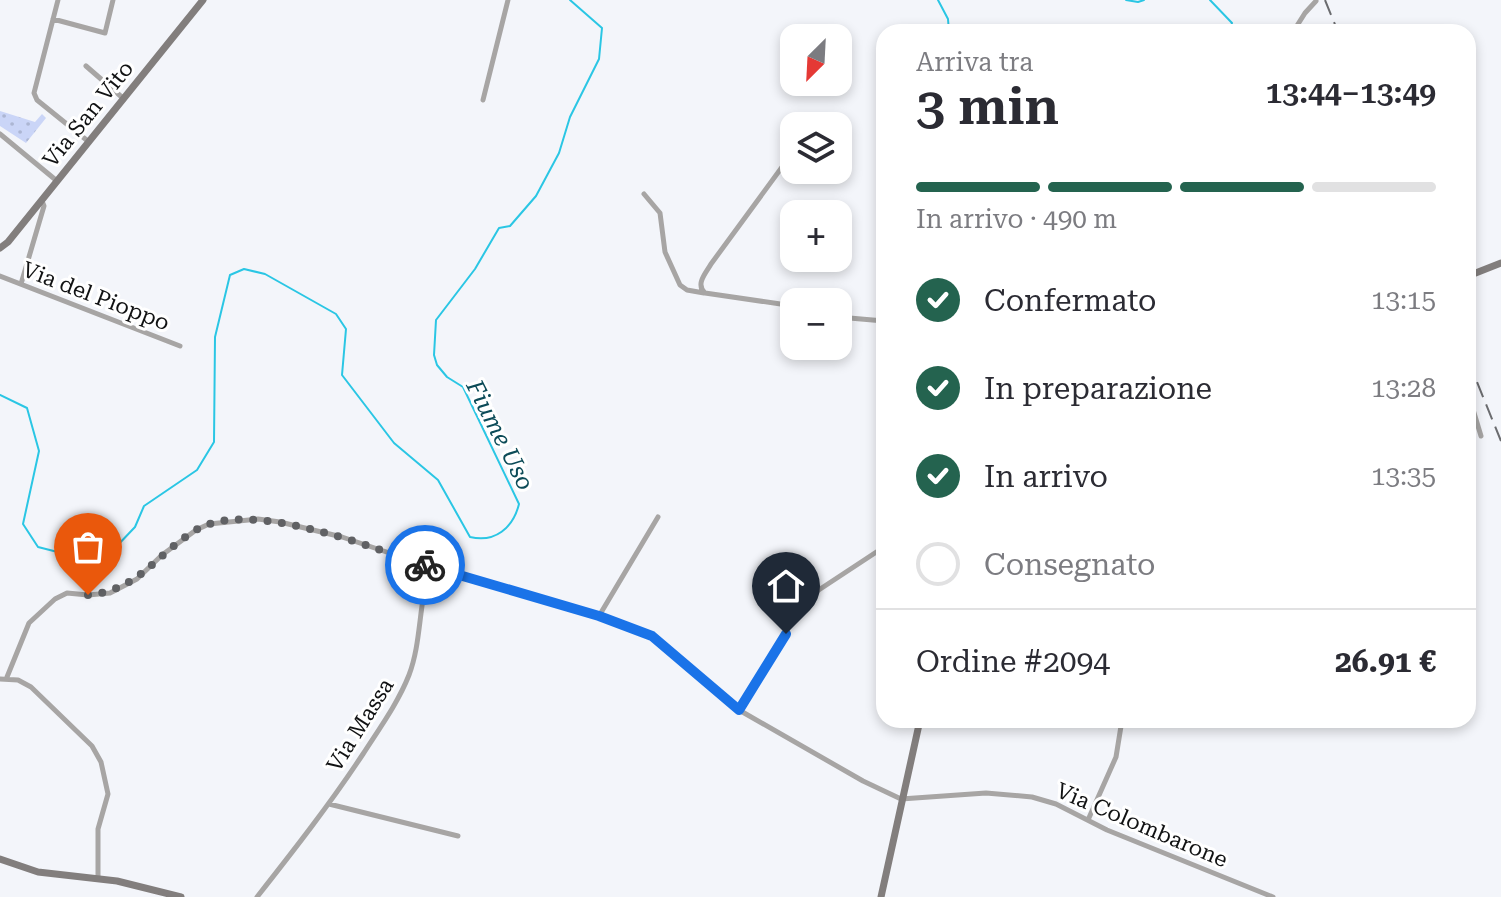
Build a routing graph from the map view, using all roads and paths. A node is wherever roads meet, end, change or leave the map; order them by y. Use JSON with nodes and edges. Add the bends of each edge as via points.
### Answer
{"nodes":[{"id":1,"x":58,"y":0,"type":"edge"},
{"id":2,"x":113,"y":0,"type":"edge"},
{"id":3,"x":203,"y":0,"type":"edge"},
{"id":4,"x":508,"y":0,"type":"edge"},
{"id":5,"x":1316,"y":1,"type":"edge"},
{"id":6,"x":53,"y":19,"type":"junction"},
{"id":7,"x":1298,"y":24,"type":"edge"},
{"id":8,"x":86,"y":66,"type":"dead end"},
{"id":9,"x":124,"y":99,"type":"junction"},
{"id":10,"x":483,"y":100,"type":"dead end"},
{"id":11,"x":0,"y":134,"type":"edge"},
{"id":12,"x":89,"y":142,"type":"junction"},
{"id":13,"x":780,"y":170,"type":"edge"},
{"id":14,"x":57,"y":181,"type":"junction"},
{"id":15,"x":644,"y":194,"type":"dead end"},
{"id":16,"x":42,"y":201,"type":"junction"},
{"id":17,"x":0,"y":248,"type":"edge"},
{"id":18,"x":1501,"y":263,"type":"edge"},
{"id":19,"x":1476,"y":273,"type":"edge"},
{"id":20,"x":0,"y":276,"type":"edge"},
{"id":21,"x":21,"y":284,"type":"junction"},
{"id":22,"x":705,"y":293,"type":"junction"},
{"id":23,"x":780,"y":304,"type":"edge"},
{"id":24,"x":852,"y":318,"type":"edge"},
{"id":25,"x":876,"y":320,"type":"edge"},
{"id":26,"x":180,"y":346,"type":"dead end"},
{"id":27,"x":1476,"y":419,"type":"edge"},
{"id":28,"x":1481,"y":436,"type":"dead end"},
{"id":29,"x":658,"y":517,"type":"dead end"},
{"id":30,"x":876,"y":552,"type":"edge"},
{"id":31,"x":431,"y":567,"type":"junction"},
{"id":32,"x":599,"y":616,"type":"junction"},
{"id":33,"x":4,"y":678,"type":"edge"},
{"id":34,"x":739,"y":710,"type":"junction"},
{"id":35,"x":918,"y":728,"type":"edge"},
{"id":36,"x":1121,"y":728,"type":"edge"},
{"id":37,"x":901,"y":799,"type":"junction"},
{"id":38,"x":329,"y":804,"type":"junction"},
{"id":39,"x":1088,"y":820,"type":"junction"},
{"id":40,"x":458,"y":836,"type":"dead end"},
{"id":41,"x":0,"y":859,"type":"edge"},
{"id":42,"x":98,"y":879,"type":"junction"},
{"id":43,"x":181,"y":897,"type":"edge"},
{"id":44,"x":257,"y":897,"type":"edge"},
{"id":45,"x":881,"y":897,"type":"edge"},
{"id":46,"x":1273,"y":897,"type":"edge"}],
"edges":[{"from":1,"to":6,"type":"street"},
{"from":2,"to":6,"type":"street","via":[[105,33]]},
{"from":3,"to":9,"type":"street","name":"Via San Vito"},
{"from":4,"to":10,"type":"street"},
{"from":5,"to":7,"type":"street"},
{"from":6,"to":12,"type":"street","via":[[34,93]]},
{"from":8,"to":9,"type":"street"},
{"from":9,"to":12,"type":"street","name":"Via San Vito"},
{"from":11,"to":14,"type":"street"},
{"from":12,"to":14,"type":"street","name":"Via San Vito"},
{"from":13,"to":22,"type":"street","via":[[702,278]]},
{"from":14,"to":16,"type":"street","name":"Via San Vito"},
{"from":15,"to":22,"type":"street","via":[[660,213],[665,252],[680,285]]},
{"from":16,"to":17,"type":"street","name":"Via San Vito"},
{"from":16,"to":21,"type":"street"},
{"from":18,"to":19,"type":"street"},
{"from":20,"to":21,"type":"street","name":"Via del Pioppo"},
{"from":21,"to":26,"type":"street","name":"Via del Pioppo"},
{"from":22,"to":23,"type":"street"},
{"from":24,"to":25,"type":"street"},
{"from":27,"to":28,"type":"street"},
{"from":29,"to":32,"type":"street"},
{"from":30,"to":34,"type":"street","via":[[795,609],[786,634]]},
{"from":31,"to":32,"type":"street"},
{"from":31,"to":33,"type":"street","via":[[280,522],[209,524],[110,593],[67,593],[55,599],[29,623]]},
{"from":31,"to":38,"type":"street","name":"Via Massa","via":[[407,679]]},
{"from":32,"to":34,"type":"street","via":[[652,636]]},
{"from":33,"to":42,"type":"street","via":[[31,687],[49,702],[101,762],[108,794],[98,829]]},
{"from":34,"to":37,"type":"street"},
{"from":35,"to":37,"type":"street"},
{"from":36,"to":39,"type":"street","via":[[1116,757]]},
{"from":37,"to":39,"type":"street","name":"Via Colombarone","via":[[1010,793],[1056,804]]},
{"from":37,"to":45,"type":"street"},
{"from":38,"to":40,"type":"street","name":"Via Massa"},
{"from":38,"to":44,"type":"street","name":"Via Massa"},
{"from":39,"to":46,"type":"street","name":"Via Colombarone"},
{"from":41,"to":42,"type":"street","via":[[38,872]]},
{"from":42,"to":43,"type":"street"}]}
